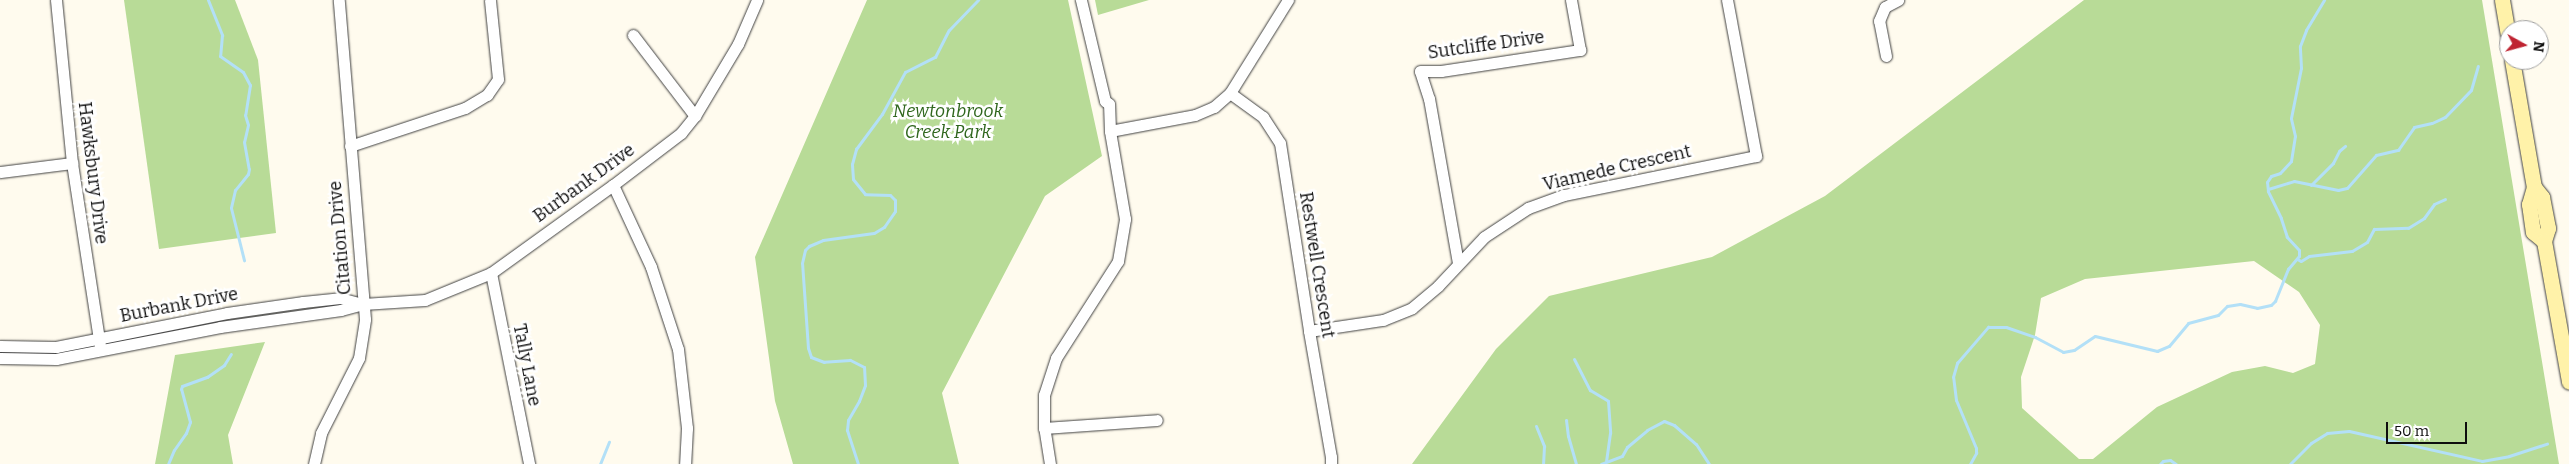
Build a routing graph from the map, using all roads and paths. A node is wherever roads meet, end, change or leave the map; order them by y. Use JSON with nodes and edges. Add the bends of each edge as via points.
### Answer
{"nodes":[{"id":1,"x":56,"y":0,"type":"edge"},
{"id":2,"x":339,"y":0,"type":"edge"},
{"id":3,"x":490,"y":0,"type":"edge"},
{"id":4,"x":757,"y":0,"type":"edge"},
{"id":5,"x":1081,"y":0,"type":"edge"},
{"id":6,"x":1288,"y":0,"type":"edge"},
{"id":7,"x":1571,"y":0,"type":"edge"},
{"id":8,"x":1727,"y":0,"type":"edge"},
{"id":9,"x":1898,"y":0,"type":"edge"},
{"id":10,"x":2502,"y":0,"type":"edge"},
{"id":11,"x":2505,"y":20,"type":"edge"},
{"id":12,"x":633,"y":35,"type":"dead end"},
{"id":13,"x":1886,"y":56,"type":"dead end"},
{"id":14,"x":2514,"y":70,"type":"edge"},
{"id":15,"x":1230,"y":93,"type":"junction"},
{"id":16,"x":695,"y":116,"type":"junction"},
{"id":17,"x":1110,"y":131,"type":"junction"},
{"id":18,"x":350,"y":146,"type":"junction"},
{"id":19,"x":72,"y":163,"type":"junction"},
{"id":20,"x":0,"y":172,"type":"edge"},
{"id":21,"x":613,"y":185,"type":"junction"},
{"id":22,"x":1458,"y":263,"type":"junction"},
{"id":23,"x":491,"y":273,"type":"junction"},
{"id":24,"x":363,"y":304,"type":"junction"},
{"id":25,"x":1309,"y":332,"type":"junction"},
{"id":26,"x":100,"y":345,"type":"junction"},
{"id":27,"x":0,"y":346,"type":"edge"},
{"id":28,"x":0,"y":358,"type":"edge"},
{"id":29,"x":2569,"y":382,"type":"edge"},
{"id":30,"x":1157,"y":420,"type":"dead end"},
{"id":31,"x":1044,"y":428,"type":"junction"},
{"id":32,"x":314,"y":464,"type":"edge"},
{"id":33,"x":529,"y":464,"type":"edge"},
{"id":34,"x":685,"y":464,"type":"edge"},
{"id":35,"x":1050,"y":464,"type":"edge"},
{"id":36,"x":1331,"y":464,"type":"edge"}],
"edges":[{"from":1,"to":19,"type":"street","name":"Hawksbury Drive"},
{"from":2,"to":18,"type":"street","name":"Citation Drive"},
{"from":3,"to":18,"type":"street","via":[[498,79],[487,95],[465,108]]},
{"from":4,"to":16,"type":"street","name":"Burbank Drive","via":[[738,44]]},
{"from":5,"to":17,"type":"street","via":[[1105,101],[1109,104]]},
{"from":6,"to":15,"type":"street"},
{"from":7,"to":22,"type":"street","name":"Sutcliffe Drive","via":[[1580,50],[1420,71],[1429,99]]},
{"from":8,"to":22,"type":"street","name":"Viamede Crescent","via":[[1756,156],[1546,201],[1498,227]]},
{"from":9,"to":13,"type":"street","via":[[1885,7],[1879,21]]},
{"from":10,"to":11,"type":"main road"},
{"from":12,"to":16,"type":"street"},
{"from":14,"to":29,"type":"main road","via":[[2534,187],[2529,204],[2533,232],[2544,241]]},
{"from":15,"to":17,"type":"street","via":[[1214,107],[1195,115]]},
{"from":15,"to":25,"type":"street","name":"Restwell Crescent","via":[[1263,117],[1280,143]]},
{"from":16,"to":21,"type":"street","name":"Burbank Drive","via":[[681,133]]},
{"from":17,"to":31,"type":"street","via":[[1125,219],[1122,245],[1118,261],[1056,358],[1044,395]]},
{"from":18,"to":24,"type":"street","name":"Citation Drive"},
{"from":19,"to":20,"type":"street"},
{"from":19,"to":26,"type":"street","name":"Hawksbury Drive"},
{"from":21,"to":23,"type":"street","name":"Burbank Drive"},
{"from":21,"to":34,"type":"street","via":[[651,267],[678,349],[688,428]]},
{"from":22,"to":25,"type":"street","name":"Viamede Crescent","via":[[1424,300],[1399,315]]},
{"from":23,"to":24,"type":"street","name":"Burbank Drive","via":[[425,300]]},
{"from":23,"to":33,"type":"street","name":"Tally Lane"},
{"from":24,"to":26,"type":"street","name":"Burbank Drive","via":[[340,298],[227,313]]},
{"from":24,"to":32,"type":"street","name":"Citation Drive","via":[[365,319],[359,358],[321,434]]},
{"from":25,"to":36,"type":"street","name":"Restwell Crescent"},
{"from":26,"to":27,"type":"street","name":"Burbank Drive"},
{"from":26,"to":28,"type":"street","name":"Burbank Drive","via":[[56,359]]},
{"from":30,"to":31,"type":"street"},
{"from":31,"to":35,"type":"street"}]}
